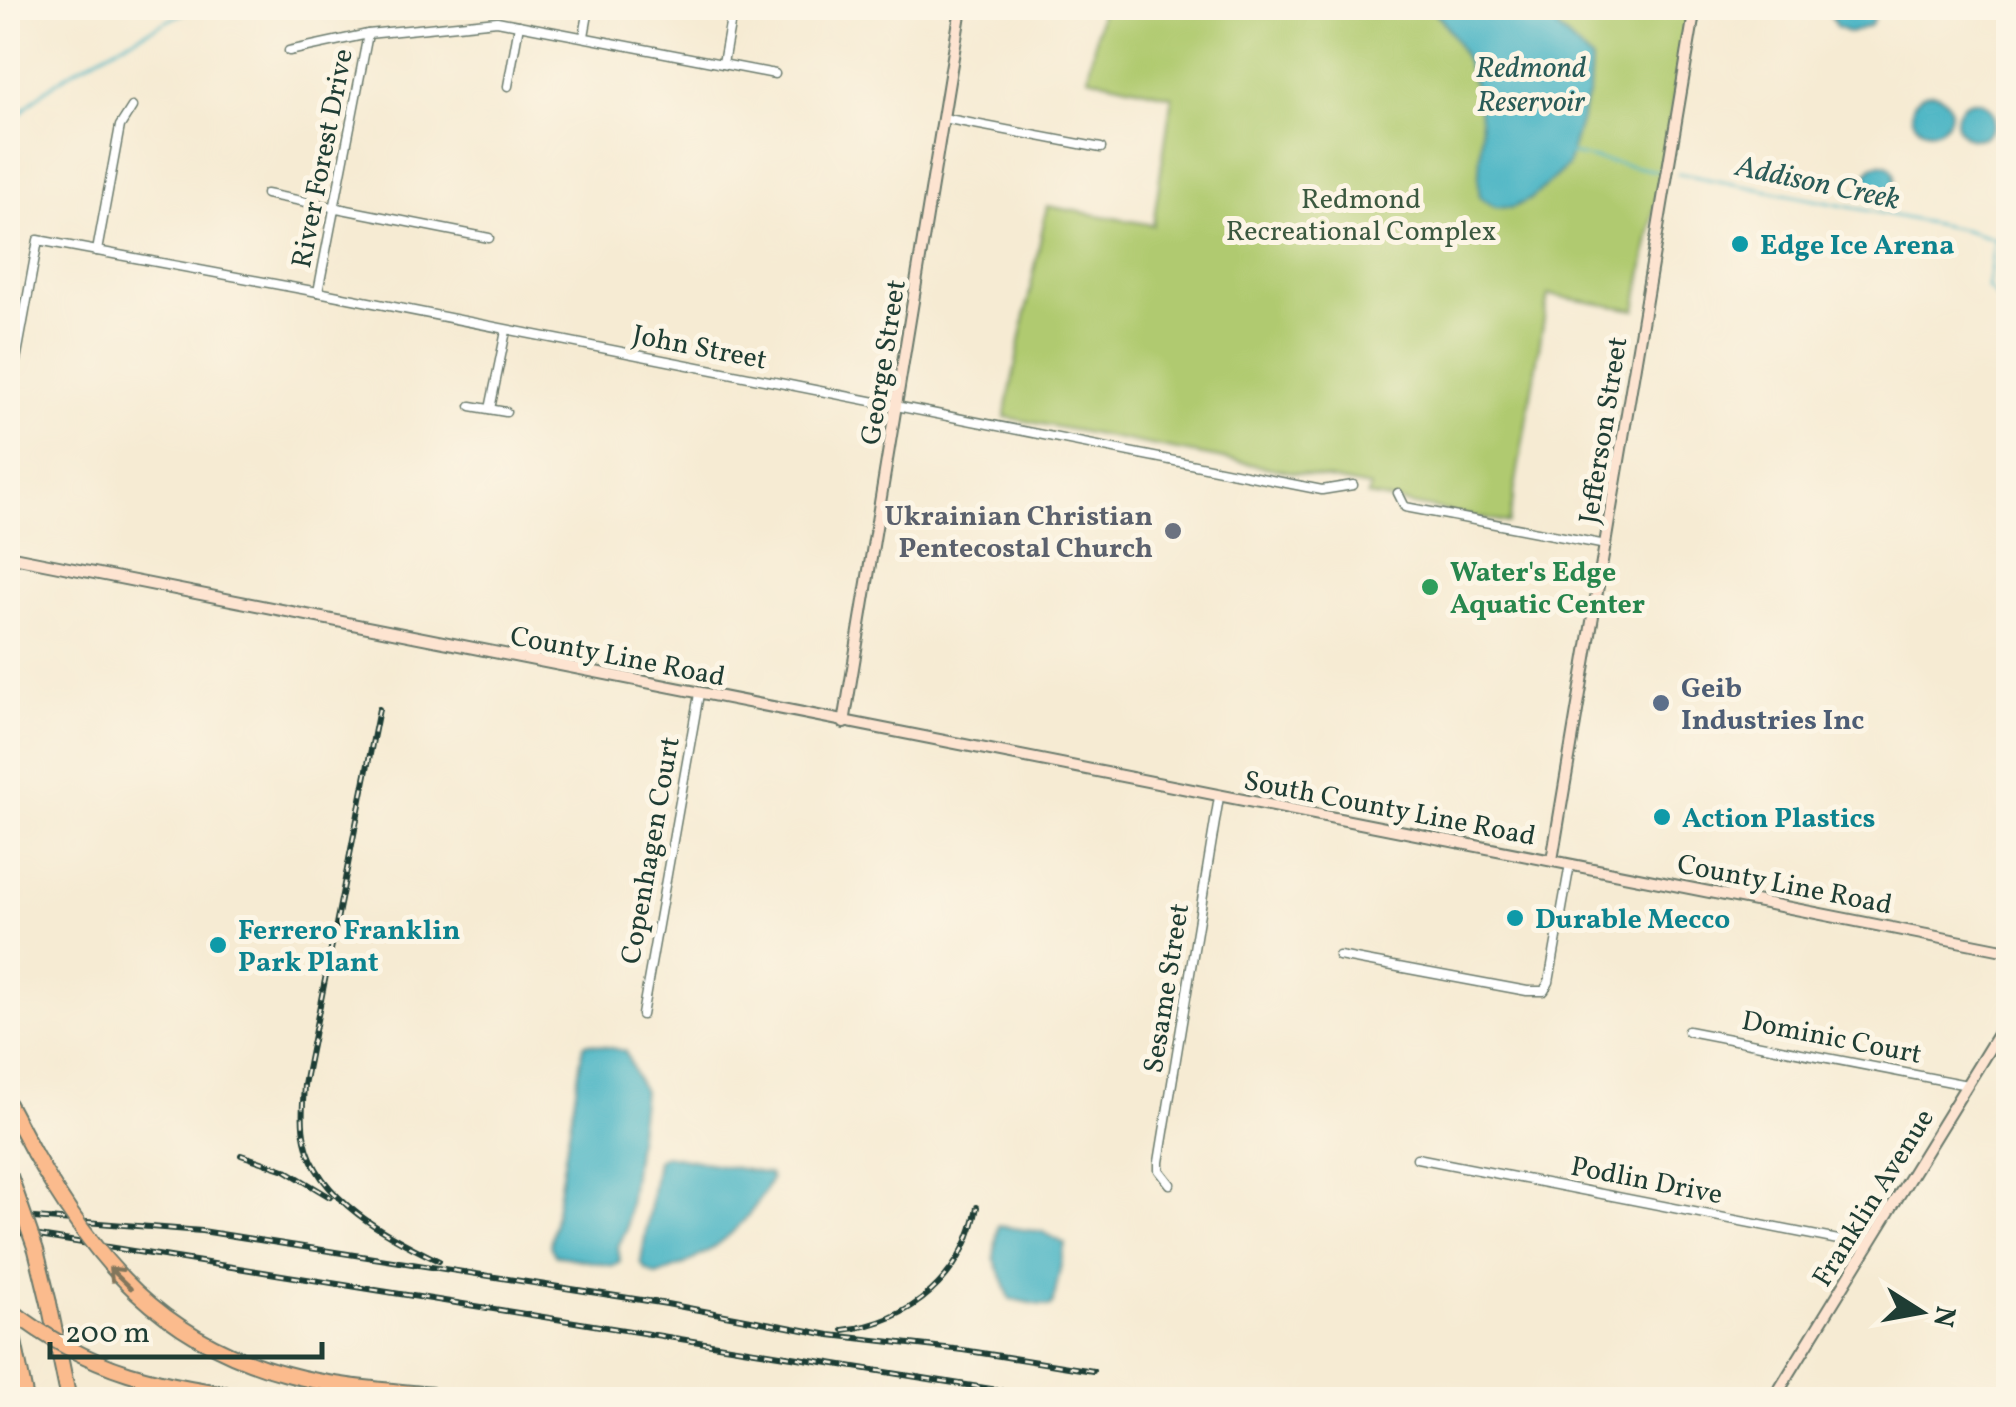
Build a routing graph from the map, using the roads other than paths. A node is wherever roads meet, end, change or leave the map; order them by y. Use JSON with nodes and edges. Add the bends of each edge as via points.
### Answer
{"nodes":[{"id":1,"x":580,"y":8,"type":"edge"},
{"id":2,"x":598,"y":8,"type":"edge"},
{"id":3,"x":733,"y":8,"type":"edge"},
{"id":4,"x":961,"y":8,"type":"edge"},
{"id":5,"x":1695,"y":8,"type":"edge"},
{"id":6,"x":588,"y":14,"type":"junction"},
{"id":7,"x":519,"y":25,"type":"junction"},
{"id":8,"x":368,"y":34,"type":"junction"},
{"id":9,"x":584,"y":36,"type":"junction"},
{"id":10,"x":289,"y":50,"type":"dead end"},
{"id":11,"x":723,"y":63,"type":"junction"},
{"id":12,"x":775,"y":74,"type":"dead end"},
{"id":13,"x":508,"y":86,"type":"dead end"},
{"id":14,"x":132,"y":107,"type":"dead end"},
{"id":15,"x":943,"y":118,"type":"junction"},
{"id":16,"x":1100,"y":148,"type":"dead end"},
{"id":17,"x":266,"y":194,"type":"dead end"},
{"id":18,"x":336,"y":207,"type":"junction"},
{"id":19,"x":488,"y":238,"type":"dead end"},
{"id":20,"x":97,"y":251,"type":"junction"},
{"id":21,"x":318,"y":292,"type":"junction"},
{"id":22,"x":506,"y":331,"type":"junction"},
{"id":23,"x":8,"y":404,"type":"edge"},
{"id":24,"x":471,"y":406,"type":"dead end"},
{"id":25,"x":898,"y":407,"type":"junction"},
{"id":26,"x":490,"y":409,"type":"junction"},
{"id":27,"x":506,"y":412,"type":"dead end"},
{"id":28,"x":1353,"y":485,"type":"dead end"},
{"id":29,"x":1398,"y":493,"type":"dead end"},
{"id":30,"x":1606,"y":544,"type":"junction"},
{"id":31,"x":8,"y":556,"type":"edge"},
{"id":32,"x":699,"y":694,"type":"junction"},
{"id":33,"x":844,"y":722,"type":"junction"},
{"id":34,"x":1219,"y":797,"type":"junction"},
{"id":35,"x":1552,"y":860,"type":"junction"},
{"id":36,"x":1570,"y":864,"type":"junction"},
{"id":37,"x":2008,"y":951,"type":"edge"},
{"id":38,"x":1339,"y":956,"type":"dead end"},
{"id":39,"x":642,"y":1015,"type":"dead end"},
{"id":40,"x":2008,"y":1018,"type":"edge"},
{"id":41,"x":1688,"y":1031,"type":"dead end"},
{"id":42,"x":1967,"y":1085,"type":"junction"},
{"id":43,"x":8,"y":1104,"type":"edge"},
{"id":44,"x":1417,"y":1158,"type":"dead end"},
{"id":45,"x":9,"y":1173,"type":"edge"},
{"id":46,"x":1170,"y":1184,"type":"dead end"},
{"id":47,"x":1868,"y":1246,"type":"junction"},
{"id":48,"x":8,"y":1310,"type":"edge"},
{"id":49,"x":433,"y":1396,"type":"dead end"},
{"id":50,"x":26,"y":1400,"type":"edge"},
{"id":51,"x":69,"y":1400,"type":"edge"},
{"id":52,"x":267,"y":1400,"type":"edge"},
{"id":53,"x":1773,"y":1400,"type":"edge"}],
"edges":[{"from":1,"to":6,"type":"street"},
{"from":2,"to":6,"type":"street"},
{"from":3,"to":11,"type":"street"},
{"from":4,"to":15,"type":"street","name":"George Street"},
{"from":5,"to":30,"type":"street","name":"Jefferson Street"},
{"from":6,"to":9,"type":"street"},
{"from":7,"to":8,"type":"street","via":[[497,21]]},
{"from":7,"to":9,"type":"street"},
{"from":7,"to":13,"type":"street"},
{"from":8,"to":10,"type":"street"},
{"from":8,"to":18,"type":"street","name":"River Forest Drive"},
{"from":9,"to":11,"type":"street"},
{"from":11,"to":12,"type":"street"},
{"from":14,"to":20,"type":"street","via":[[120,126]]},
{"from":15,"to":16,"type":"street"},
{"from":15,"to":25,"type":"street","name":"George Street"},
{"from":17,"to":18,"type":"street"},
{"from":18,"to":19,"type":"street"},
{"from":18,"to":21,"type":"street","name":"River Forest Drive"},
{"from":20,"to":21,"type":"street","name":"John Street"},
{"from":20,"to":23,"type":"street","name":"John Street","via":[[38,240]]},
{"from":21,"to":22,"type":"street","name":"John Street"},
{"from":22,"to":25,"type":"street","name":"John Street"},
{"from":22,"to":26,"type":"street"},
{"from":24,"to":26,"type":"street"},
{"from":25,"to":28,"type":"street","name":"John Street","via":[[1322,490]]},
{"from":25,"to":33,"type":"street","name":"George Street"},
{"from":26,"to":27,"type":"street"},
{"from":29,"to":30,"type":"street","via":[[1405,507]]},
{"from":30,"to":35,"type":"street","name":"Jefferson Street"},
{"from":31,"to":32,"type":"street","name":"County Line Road"},
{"from":32,"to":33,"type":"street","name":"County Line Road"},
{"from":32,"to":39,"type":"street","name":"Copenhagen Court"},
{"from":33,"to":34,"type":"street","name":"County Line Road"},
{"from":34,"to":35,"type":"street","name":"South County Line Road"},
{"from":34,"to":46,"type":"street","name":"Sesame Street","via":[[1159,1162]]},
{"from":35,"to":36,"type":"street","name":"County Line Road"},
{"from":36,"to":37,"type":"street","name":"County Line Road"},
{"from":36,"to":38,"type":"street","via":[[1544,991]]},
{"from":40,"to":42,"type":"street","name":"Franklin Avenue"},
{"from":41,"to":42,"type":"street","name":"Dominic Court"},
{"from":42,"to":47,"type":"street","name":"Franklin Avenue"},
{"from":49,"to":43,"type":"highway","one_way":true,"bridge":true,"via":[[288,1374],[166,1318],[104,1262],[66,1210]]},
{"from":44,"to":47,"type":"street","name":"Podlin Drive"},
{"from":45,"to":51,"type":"highway","bridge":true,"via":[[36,1250]]},
{"from":47,"to":53,"type":"street","name":"Franklin Avenue"},
{"from":48,"to":50,"type":"highway"},
{"from":48,"to":52,"type":"highway","bridge":true,"via":[[116,1371]]}]}
